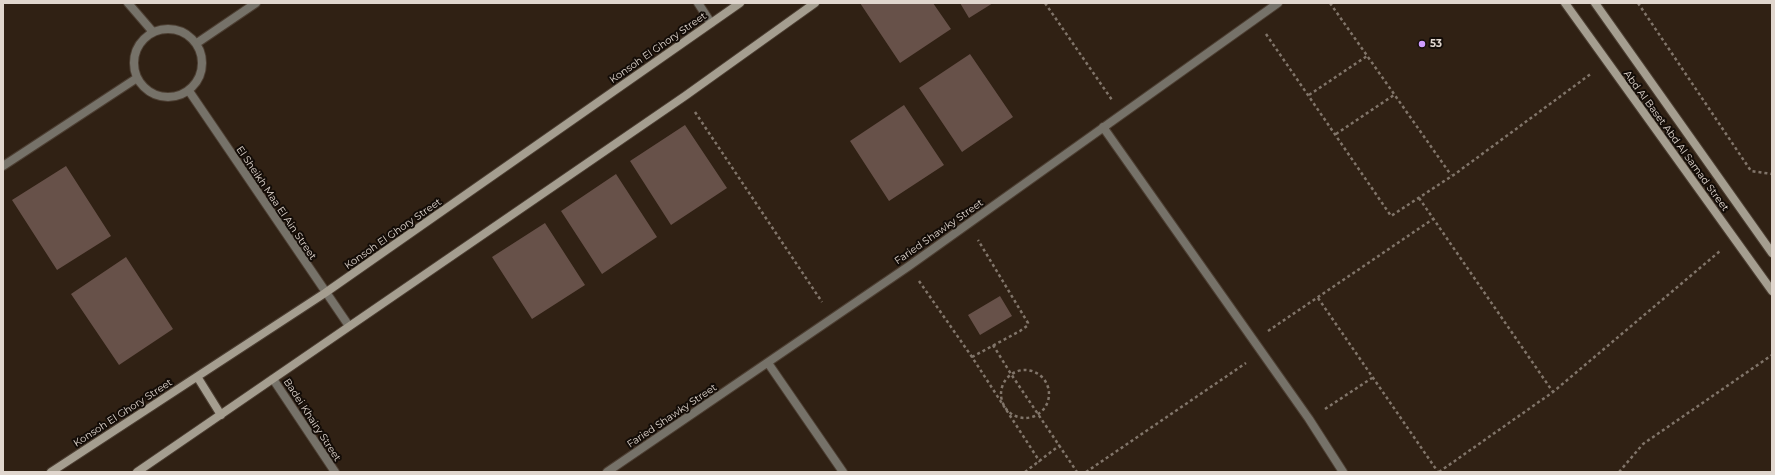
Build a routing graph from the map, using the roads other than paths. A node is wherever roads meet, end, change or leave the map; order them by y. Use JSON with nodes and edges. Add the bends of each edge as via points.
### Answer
{"nodes":[{"id":1,"x":128,"y":3,"type":"edge"},
{"id":2,"x":256,"y":3,"type":"edge"},
{"id":3,"x":698,"y":3,"type":"edge"},
{"id":4,"x":740,"y":3,"type":"edge"},
{"id":5,"x":815,"y":3,"type":"edge"},
{"id":6,"x":1278,"y":3,"type":"edge"},
{"id":7,"x":1565,"y":3,"type":"edge"},
{"id":8,"x":1595,"y":3,"type":"edge"},
{"id":9,"x":712,"y":23,"type":"junction"},
{"id":10,"x":152,"y":32,"type":"junction"},
{"id":11,"x":197,"y":43,"type":"junction"},
{"id":12,"x":137,"y":78,"type":"junction"},
{"id":13,"x":189,"y":91,"type":"junction"},
{"id":14,"x":1103,"y":126,"type":"junction"},
{"id":15,"x":3,"y":166,"type":"edge"},
{"id":16,"x":1772,"y":253,"type":"edge"},
{"id":17,"x":1772,"y":291,"type":"edge"},
{"id":18,"x":325,"y":293,"type":"junction"},
{"id":19,"x":349,"y":326,"type":"junction"},
{"id":20,"x":768,"y":363,"type":"junction"},
{"id":21,"x":198,"y":378,"type":"junction"},
{"id":22,"x":273,"y":379,"type":"junction"},
{"id":23,"x":221,"y":415,"type":"junction"},
{"id":24,"x":51,"y":472,"type":"edge"},
{"id":25,"x":137,"y":472,"type":"edge"},
{"id":26,"x":335,"y":472,"type":"edge"},
{"id":27,"x":607,"y":472,"type":"edge"},
{"id":28,"x":843,"y":472,"type":"edge"},
{"id":29,"x":1343,"y":472,"type":"edge"}],
"edges":[{"from":1,"to":10,"type":"street"},
{"from":2,"to":11,"type":"street"},
{"from":3,"to":9,"type":"street"},
{"from":4,"to":9,"type":"street","name":"Konsoh El Ghory Street"},
{"from":5,"to":19,"type":"street","via":[[685,96]]},
{"from":6,"to":14,"type":"street","name":"Faried Shawky Street"},
{"from":7,"to":17,"type":"street","name":"Abd Al Baset Abd Al Samad Street"},
{"from":8,"to":16,"type":"street","name":"Abd Al Baset Abd Al Samad Street"},
{"from":9,"to":18,"type":"street","name":"Konsoh El Ghory Street"},
{"from":10,"to":11,"type":"street","via":[[172,28],[190,36]]},
{"from":10,"to":12,"type":"street","via":[[144,38],[136,52],[134,68]]},
{"from":11,"to":13,"type":"street","via":[[203,63],[196,83]]},
{"from":12,"to":13,"type":"street","via":[[143,86],[160,96],[180,95]]},
{"from":12,"to":15,"type":"street"},
{"from":13,"to":18,"type":"street","name":"El Sheikh Maa El Ain Street"},
{"from":14,"to":20,"type":"street","name":"Faried Shawky Street","via":[[909,266]]},
{"from":14,"to":29,"type":"street"},
{"from":18,"to":19,"type":"street","name":"El Sheikh Maa El Ain Street"},
{"from":18,"to":21,"type":"street","name":"Konsoh El Ghory Street"},
{"from":19,"to":22,"type":"street"},
{"from":20,"to":27,"type":"street","name":"Faried Shawky Street"},
{"from":20,"to":28,"type":"street"},
{"from":21,"to":23,"type":"street"},
{"from":21,"to":24,"type":"street","name":"Konsoh El Ghory Street"},
{"from":22,"to":23,"type":"street"},
{"from":22,"to":26,"type":"street","name":"Badei Khairy Street"},
{"from":23,"to":25,"type":"street"}]}
